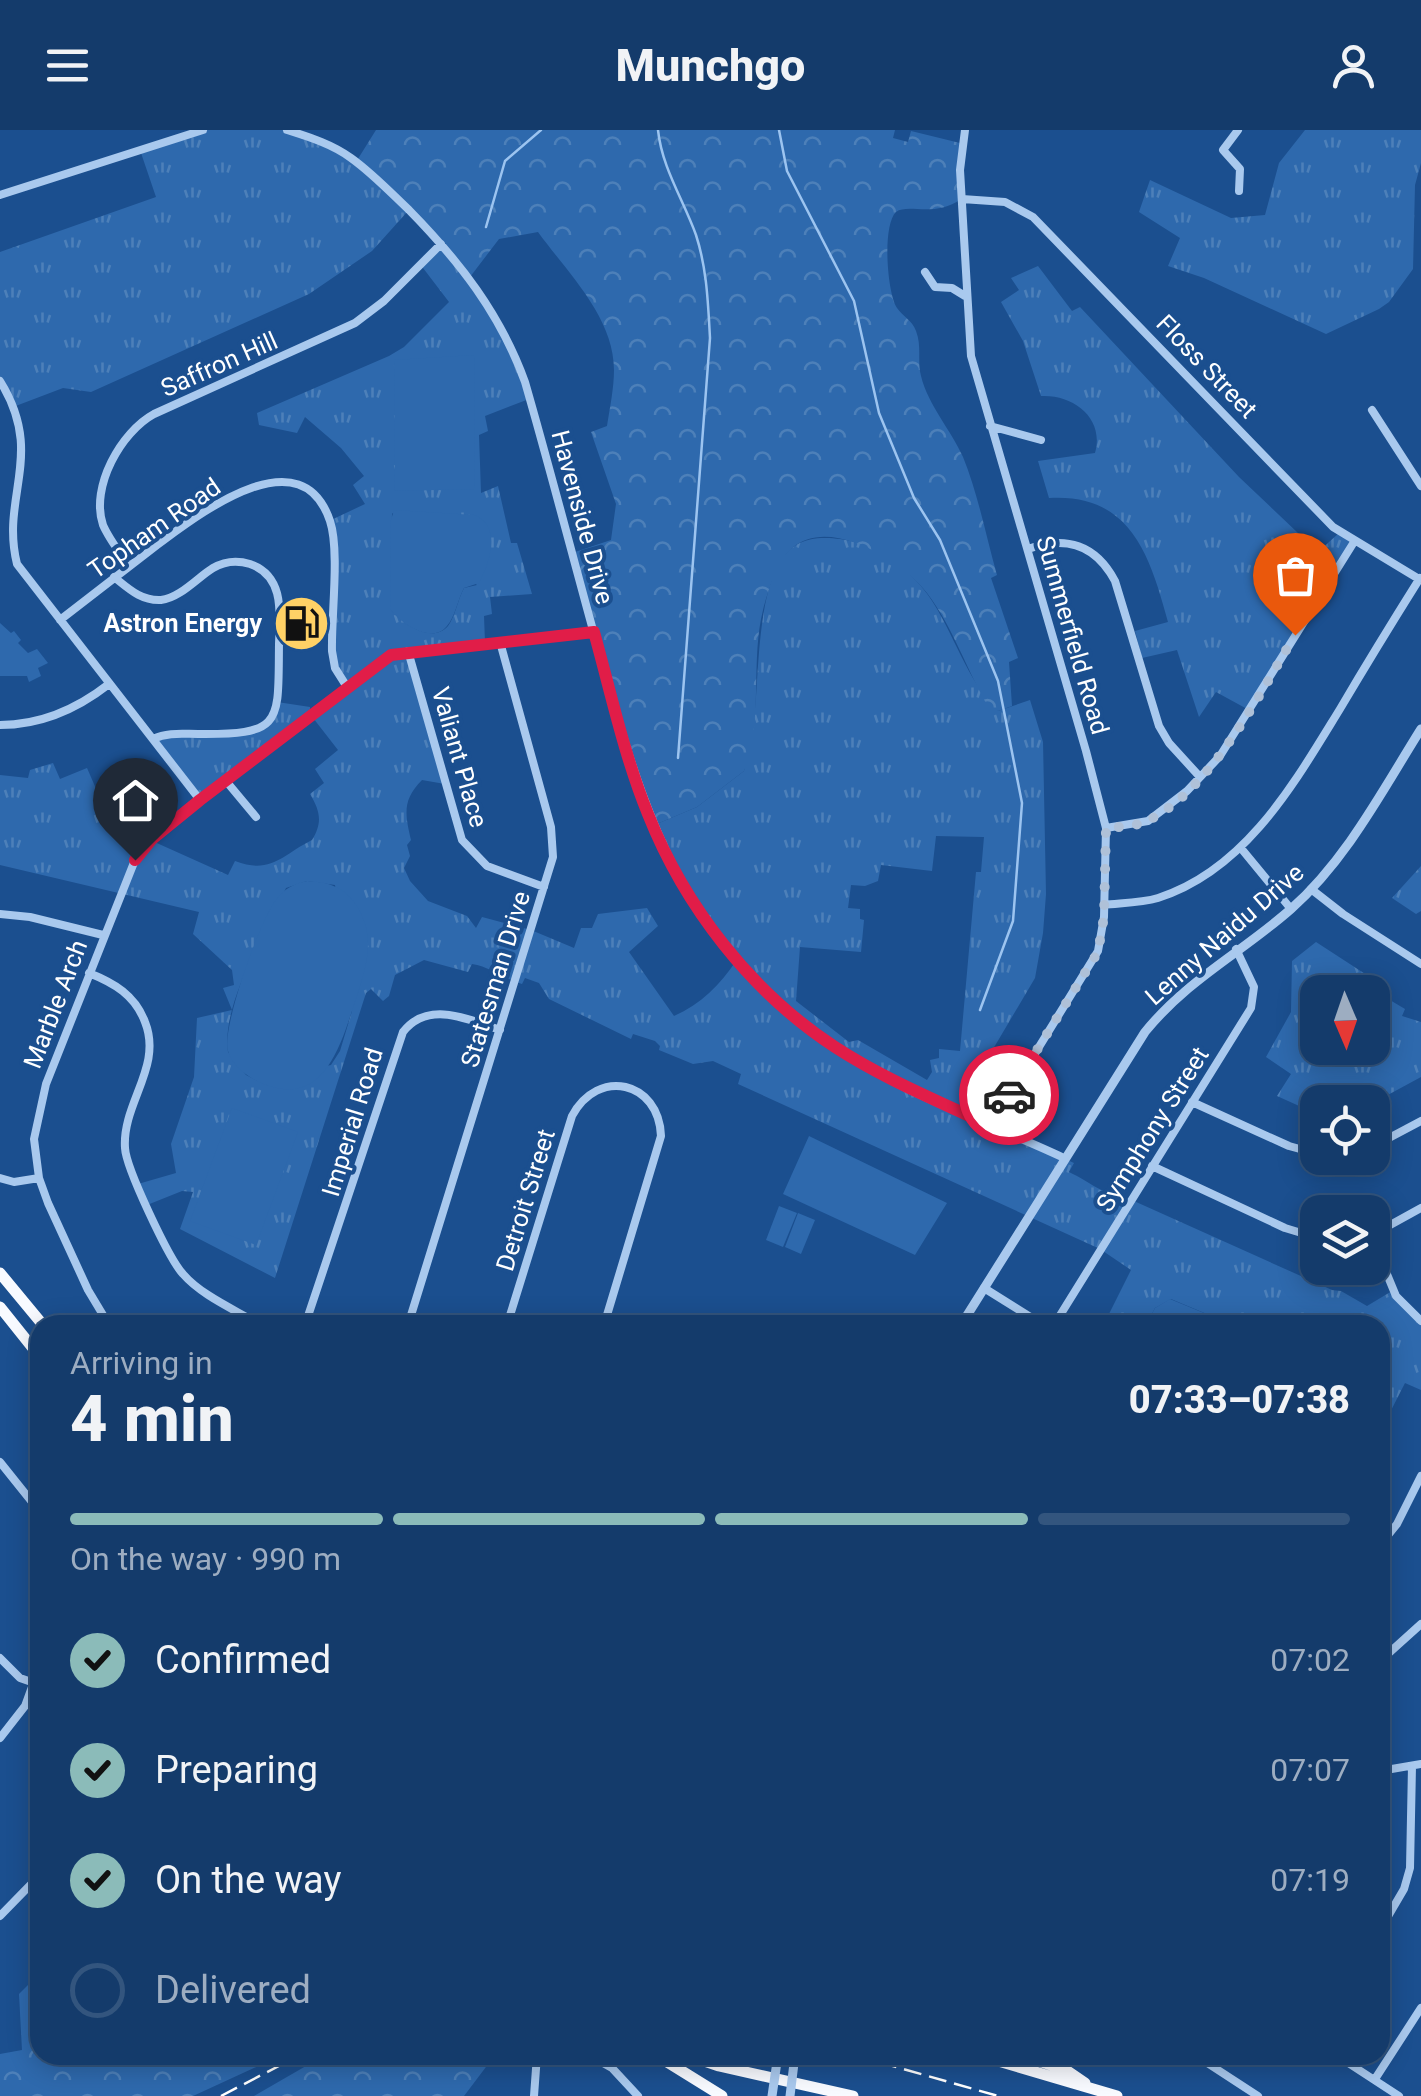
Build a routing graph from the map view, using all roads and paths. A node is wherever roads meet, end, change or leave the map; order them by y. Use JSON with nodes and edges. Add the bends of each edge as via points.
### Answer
{"nodes":[{"id":1,"x":203,"y":130,"type":"edge"},
{"id":2,"x":287,"y":130,"type":"edge"},
{"id":3,"x":323,"y":130,"type":"edge"},
{"id":4,"x":965,"y":130,"type":"edge"},
{"id":5,"x":1238,"y":130,"type":"edge"},
{"id":6,"x":319,"y":140,"type":"junction"},
{"id":7,"x":1239,"y":191,"type":"dead end"},
{"id":8,"x":0,"y":195,"type":"edge"},
{"id":9,"x":962,"y":199,"type":"junction"},
{"id":10,"x":441,"y":244,"type":"junction"},
{"id":11,"x":925,"y":272,"type":"dead end"},
{"id":12,"x":965,"y":296,"type":"junction"},
{"id":13,"x":0,"y":381,"type":"edge"},
{"id":14,"x":1372,"y":410,"type":"dead end"},
{"id":15,"x":990,"y":426,"type":"junction"},
{"id":16,"x":1041,"y":440,"type":"dead end"},
{"id":17,"x":1421,"y":486,"type":"edge"},
{"id":18,"x":1354,"y":542,"type":"junction"},
{"id":19,"x":1028,"y":549,"type":"junction"},
{"id":20,"x":129,"y":566,"type":"junction"},
{"id":21,"x":114,"y":577,"type":"junction"},
{"id":22,"x":1420,"y":578,"type":"edge"},
{"id":23,"x":60,"y":620,"type":"junction"},
{"id":24,"x":594,"y":632,"type":"junction"},
{"id":25,"x":500,"y":642,"type":"junction"},
{"id":26,"x":408,"y":651,"type":"junction"},
{"id":27,"x":110,"y":684,"type":"junction"},
{"id":28,"x":347,"y":687,"type":"junction"},
{"id":29,"x":0,"y":725,"type":"edge"},
{"id":30,"x":1421,"y":729,"type":"edge"},
{"id":31,"x":153,"y":740,"type":"junction"},
{"id":32,"x":1200,"y":777,"type":"junction"},
{"id":33,"x":226,"y":781,"type":"junction"},
{"id":34,"x":200,"y":800,"type":"junction"},
{"id":35,"x":256,"y":816,"type":"dead end"},
{"id":36,"x":1106,"y":828,"type":"junction"},
{"id":37,"x":1240,"y":847,"type":"junction"},
{"id":38,"x":544,"y":887,"type":"junction"},
{"id":39,"x":1311,"y":889,"type":"junction"},
{"id":40,"x":1104,"y":905,"type":"junction"},
{"id":41,"x":1291,"y":909,"type":"junction"},
{"id":42,"x":0,"y":914,"type":"edge"},
{"id":43,"x":104,"y":935,"type":"junction"},
{"id":44,"x":1236,"y":949,"type":"junction"},
{"id":45,"x":1421,"y":964,"type":"edge"},
{"id":46,"x":89,"y":973,"type":"junction"},
{"id":47,"x":500,"y":1030,"type":"junction"},
{"id":48,"x":1192,"y":1102,"type":"junction"},
{"id":49,"x":1421,"y":1122,"type":"edge"},
{"id":50,"x":991,"y":1126,"type":"junction"},
{"id":51,"x":1390,"y":1138,"type":"edge"},
{"id":52,"x":1300,"y":1149,"type":"edge"},
{"id":53,"x":1064,"y":1158,"type":"junction"},
{"id":54,"x":1152,"y":1166,"type":"junction"},
{"id":55,"x":0,"y":1178,"type":"edge"},
{"id":56,"x":39,"y":1178,"type":"junction"},
{"id":57,"x":1421,"y":1208,"type":"edge"},
{"id":58,"x":1390,"y":1226,"type":"edge"},
{"id":59,"x":1300,"y":1233,"type":"edge"},
{"id":60,"x":0,"y":1273,"type":"edge"},
{"id":61,"x":1390,"y":1281,"type":"edge"},
{"id":62,"x":984,"y":1288,"type":"junction"},
{"id":63,"x":0,"y":1307,"type":"edge"},
{"id":64,"x":35,"y":1315,"type":"edge"},
{"id":65,"x":104,"y":1315,"type":"edge"},
{"id":66,"x":244,"y":1315,"type":"edge"},
{"id":67,"x":309,"y":1315,"type":"edge"},
{"id":68,"x":411,"y":1315,"type":"edge"},
{"id":69,"x":511,"y":1315,"type":"edge"},
{"id":70,"x":607,"y":1315,"type":"edge"},
{"id":71,"x":967,"y":1315,"type":"edge"},
{"id":72,"x":1027,"y":1315,"type":"edge"},
{"id":73,"x":1060,"y":1315,"type":"edge"},
{"id":74,"x":1421,"y":1320,"type":"edge"},
{"id":75,"x":30,"y":1344,"type":"edge"},
{"id":76,"x":0,"y":1462,"type":"edge"},
{"id":77,"x":1421,"y":1476,"type":"edge"},
{"id":78,"x":30,"y":1500,"type":"edge"},
{"id":79,"x":1390,"y":1533,"type":"edge"},
{"id":80,"x":1421,"y":1624,"type":"edge"},
{"id":81,"x":1390,"y":1651,"type":"edge"},
{"id":82,"x":0,"y":1658,"type":"edge"},
{"id":83,"x":30,"y":1681,"type":"edge"},
{"id":84,"x":30,"y":1696,"type":"edge"},
{"id":85,"x":0,"y":1738,"type":"edge"},
{"id":86,"x":1417,"y":1765,"type":"edge"},
{"id":87,"x":1390,"y":1769,"type":"edge"},
{"id":88,"x":30,"y":1886,"type":"edge"},
{"id":89,"x":1390,"y":1913,"type":"edge"},
{"id":90,"x":0,"y":1916,"type":"edge"},
{"id":91,"x":1421,"y":2008,"type":"edge"},
{"id":92,"x":1390,"y":2057,"type":"edge"},
{"id":93,"x":536,"y":2065,"type":"edge"},
{"id":94,"x":607,"y":2065,"type":"edge"},
{"id":95,"x":672,"y":2065,"type":"edge"},
{"id":96,"x":716,"y":2065,"type":"edge"},
{"id":97,"x":777,"y":2065,"type":"edge"},
{"id":98,"x":793,"y":2065,"type":"edge"},
{"id":99,"x":1014,"y":2065,"type":"edge"},
{"id":100,"x":1051,"y":2065,"type":"edge"},
{"id":101,"x":1210,"y":2065,"type":"edge"},
{"id":102,"x":1352,"y":2065,"type":"edge"},
{"id":103,"x":1385,"y":2065,"type":"edge"},
{"id":104,"x":1375,"y":2080,"type":"junction"},
{"id":105,"x":1086,"y":2085,"type":"junction"},
{"id":106,"x":534,"y":2096,"type":"edge"},
{"id":107,"x":638,"y":2096,"type":"edge"},
{"id":108,"x":722,"y":2096,"type":"edge"},
{"id":109,"x":772,"y":2096,"type":"edge"},
{"id":110,"x":790,"y":2096,"type":"edge"},
{"id":111,"x":853,"y":2096,"type":"edge"},
{"id":112,"x":1118,"y":2096,"type":"edge"},
{"id":113,"x":1258,"y":2096,"type":"edge"},
{"id":114,"x":1399,"y":2096,"type":"edge"}],
"edges":[{"from":1,"to":8,"type":"street"},
{"from":2,"to":6,"type":"street","name":"Havenside Drive"},
{"from":3,"to":6,"type":"street"},
{"from":4,"to":9,"type":"street","name":"Summerfield Road"},
{"from":5,"to":7,"type":"street","via":[[1223,150],[1240,169]]},
{"from":6,"to":10,"type":"street","name":"Havenside Drive","via":[[377,178]]},
{"from":9,"to":12,"type":"street","name":"Summerfield Road"},
{"from":9,"to":18,"type":"street","name":"Floss Street","via":[[1005,202],[1033,216]]},
{"from":10,"to":20,"type":"street","name":"Saffron Hill","via":[[366,316],[154,414],[129,432],[112,458],[101,512]]},
{"from":10,"to":24,"type":"street","name":"Havenside Drive","via":[[483,295],[515,353]]},
{"from":11,"to":12,"type":"street","via":[[935,287]]},
{"from":12,"to":15,"type":"street","name":"Summerfield Road","via":[[971,356]]},
{"from":13,"to":23,"type":"street","via":[[20,439],[8,514],[10,548]]},
{"from":14,"to":17,"type":"street"},
{"from":15,"to":16,"type":"street"},
{"from":15,"to":19,"type":"street","name":"Summerfield Road"},
{"from":18,"to":22,"type":"street","name":"Floss Street"},
{"from":18,"to":32,"type":"street","via":[[1220,756]]},
{"from":19,"to":32,"type":"street","via":[[1074,543],[1106,566],[1159,726]]},
{"from":19,"to":36,"type":"street","name":"Summerfield Road"},
{"from":20,"to":21,"type":"street","name":"Topham Road"},
{"from":20,"to":28,"type":"street","name":"Topham Road","via":[[242,491],[282,482],[309,491],[332,528],[332,651]]},
{"from":21,"to":23,"type":"street","name":"Topham Road"},
{"from":21,"to":31,"type":"street","via":[[141,597],[161,600],[222,563],[238,562],[264,572],[278,593],[278,702],[268,722],[245,734]]},
{"from":22,"to":37,"type":"street","via":[[1295,780]]},
{"from":23,"to":27,"type":"street"},
{"from":24,"to":25,"type":"street","name":"Marble Arch"},
{"from":24,"to":50,"type":"street","name":"Havenside Drive","via":[[648,816],[682,885],[736,960],[836,1048]]},
{"from":25,"to":26,"type":"street","name":"Marble Arch"},
{"from":25,"to":38,"type":"street","name":"Statesman Drive","via":[[553,839]]},
{"from":26,"to":28,"type":"street","name":"Marble Arch","via":[[391,655]]},
{"from":26,"to":38,"type":"street","name":"Valiant Place","via":[[462,840],[486,866]]},
{"from":27,"to":29,"type":"street","via":[[52,718]]},
{"from":27,"to":31,"type":"street"},
{"from":28,"to":33,"type":"street","name":"Marble Arch"},
{"from":30,"to":39,"type":"street","name":"Lenny Naidu Drive","via":[[1350,842]]},
{"from":31,"to":34,"type":"street"},
{"from":32,"to":36,"type":"street","via":[[1148,821]]},
{"from":33,"to":34,"type":"street","name":"Marble Arch"},
{"from":33,"to":35,"type":"street"},
{"from":34,"to":43,"type":"street","name":"Marble Arch","via":[[135,860]]},
{"from":36,"to":40,"type":"street","name":"Summerfield Road"},
{"from":37,"to":40,"type":"street","via":[[1169,893]]},
{"from":37,"to":41,"type":"street"},
{"from":38,"to":47,"type":"street","name":"Statesman Drive"},
{"from":39,"to":41,"type":"street","name":"Lenny Naidu Drive"},
{"from":39,"to":45,"type":"street"},
{"from":40,"to":50,"type":"street","name":"Summerfield Road","via":[[1098,952]]},
{"from":41,"to":44,"type":"street","name":"Lenny Naidu Drive"},
{"from":42,"to":43,"type":"street"},
{"from":43,"to":46,"type":"street","name":"Marble Arch"},
{"from":44,"to":48,"type":"street","name":"Symphony Street","via":[[1252,977],[1253,1002]]},
{"from":44,"to":53,"type":"street","name":"Lenny Naidu Drive","via":[[1159,1014]]},
{"from":46,"to":56,"type":"street","name":"Marble Arch","via":[[40,1102],[34,1140]]},
{"from":46,"to":66,"type":"street","via":[[133,1000],[148,1030],[151,1056],[125,1150],[170,1253],[190,1281]]},
{"from":47,"to":67,"type":"street","name":"Imperial Road","via":[[444,1013],[421,1017],[403,1032]]},
{"from":47,"to":68,"type":"street","name":"Statesman Drive"},
{"from":48,"to":52,"type":"street"},
{"from":48,"to":54,"type":"street","name":"Symphony Street"},
{"from":49,"to":51,"type":"street"},
{"from":50,"to":53,"type":"street","name":"Havenside Drive"},
{"from":53,"to":62,"type":"street","name":"Lenny Naidu Drive"},
{"from":54,"to":59,"type":"street"},
{"from":54,"to":73,"type":"street","name":"Symphony Street"},
{"from":55,"to":56,"type":"street"},
{"from":56,"to":65,"type":"street","name":"Marble Arch"},
{"from":57,"to":58,"type":"street"},
{"from":60,"to":64,"type":"highway"},
{"from":61,"to":74,"type":"street"},
{"from":62,"to":71,"type":"street","name":"Lenny Naidu Drive"},
{"from":62,"to":72,"type":"street"},
{"from":63,"to":75,"type":"highway"},
{"from":69,"to":70,"type":"street","name":"Detroit Street","via":[[572,1116],[591,1094],[623,1086],[652,1104],[661,1136]]},
{"from":76,"to":78,"type":"street"},
{"from":77,"to":79,"type":"street"},
{"from":80,"to":81,"type":"street"},
{"from":82,"to":83,"type":"street"},
{"from":84,"to":85,"type":"street"},
{"from":86,"to":87,"type":"street"},
{"from":86,"to":89,"type":"street","via":[[1410,1868]]},
{"from":88,"to":90,"type":"street"},
{"from":91,"to":92,"type":"street"},
{"from":93,"to":106,"type":"street"},
{"from":94,"to":107,"type":"street"},
{"from":95,"to":108,"type":"highway"},
{"from":96,"to":111,"type":"highway"},
{"from":97,"to":109,"type":"street","bridge":true},
{"from":98,"to":110,"type":"street","bridge":true},
{"from":99,"to":105,"type":"highway"},
{"from":100,"to":105,"type":"highway"},
{"from":101,"to":113,"type":"street"},
{"from":102,"to":104,"type":"street"},
{"from":103,"to":104,"type":"street"},
{"from":104,"to":114,"type":"street"},
{"from":105,"to":112,"type":"highway"}]}
